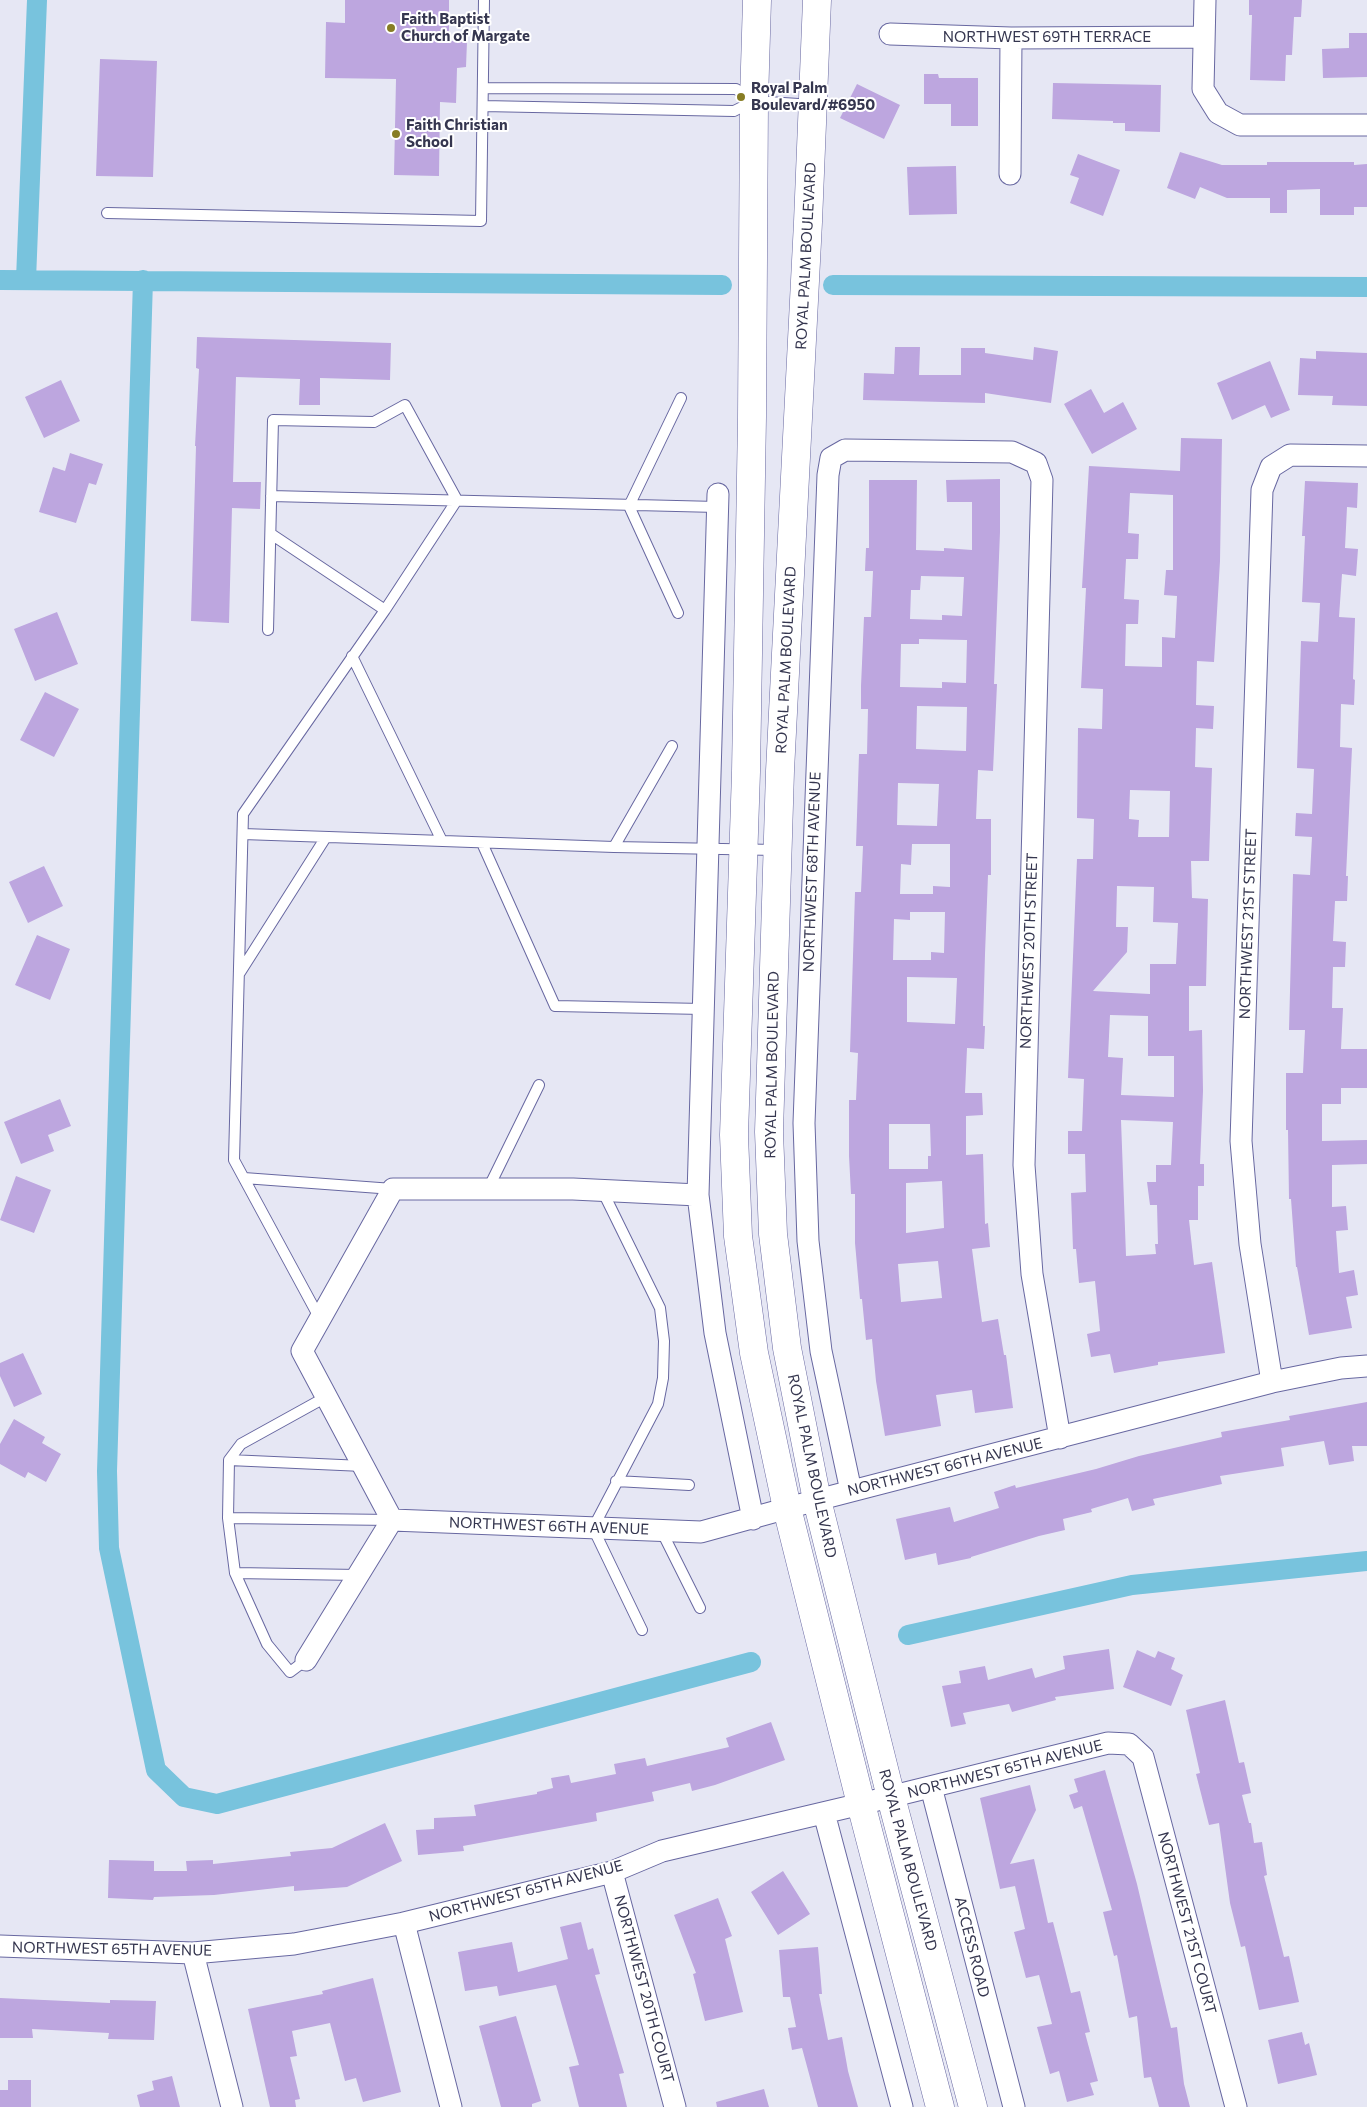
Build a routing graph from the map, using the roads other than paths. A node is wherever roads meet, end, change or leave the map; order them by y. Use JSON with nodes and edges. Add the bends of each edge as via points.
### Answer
{"nodes":[{"id":1,"x":484,"y":0,"type":"edge"},
{"id":2,"x":757,"y":0,"type":"edge"},
{"id":3,"x":817,"y":0,"type":"edge"},
{"id":4,"x":1205,"y":0,"type":"edge"},
{"id":5,"x":890,"y":34,"type":"dead end"},
{"id":6,"x":1204,"y":37,"type":"junction"},
{"id":7,"x":1011,"y":38,"type":"junction"},
{"id":8,"x":483,"y":88,"type":"junction"},
{"id":9,"x":754,"y":100,"type":"junction"},
{"id":10,"x":814,"y":105,"type":"junction"},
{"id":11,"x":483,"y":106,"type":"junction"},
{"id":12,"x":1367,"y":125,"type":"edge"},
{"id":13,"x":1010,"y":174,"type":"dead end"},
{"id":14,"x":107,"y":213,"type":"dead end"},
{"id":15,"x":681,"y":398,"type":"dead end"},
{"id":16,"x":1367,"y":456,"type":"edge"},
{"id":17,"x":1036,"y":463,"type":"joint"},
{"id":18,"x":271,"y":496,"type":"junction"},
{"id":19,"x":457,"y":500,"type":"junction"},
{"id":20,"x":718,"y":500,"type":"joint"},
{"id":21,"x":629,"y":506,"type":"junction"},
{"id":22,"x":271,"y":534,"type":"junction"},
{"id":23,"x":385,"y":610,"type":"junction"},
{"id":24,"x":678,"y":613,"type":"dead end"},
{"id":25,"x":268,"y":630,"type":"dead end"},
{"id":26,"x":352,"y":656,"type":"junction"},
{"id":27,"x":672,"y":746,"type":"dead end"},
{"id":28,"x":243,"y":834,"type":"junction"},
{"id":29,"x":326,"y":838,"type":"junction"},
{"id":30,"x":442,"y":841,"type":"junction"},
{"id":31,"x":482,"y":843,"type":"junction"},
{"id":32,"x":614,"y":847,"type":"junction"},
{"id":33,"x":708,"y":850,"type":"junction"},
{"id":34,"x":744,"y":850,"type":"junction"},
{"id":35,"x":778,"y":850,"type":"junction"},
{"id":36,"x":239,"y":974,"type":"junction"},
{"id":37,"x":703,"y":1009,"type":"junction"},
{"id":38,"x":539,"y":1085,"type":"dead end"},
{"id":39,"x":244,"y":1178,"type":"junction"},
{"id":40,"x":393,"y":1189,"type":"junction"},
{"id":41,"x":488,"y":1189,"type":"junction"},
{"id":42,"x":602,"y":1190,"type":"junction"},
{"id":43,"x":698,"y":1195,"type":"junction"},
{"id":44,"x":320,"y":1319,"type":"junction"},
{"id":45,"x":1367,"y":1366,"type":"edge"},
{"id":46,"x":1272,"y":1382,"type":"junction"},
{"id":47,"x":326,"y":1397,"type":"junction"},
{"id":48,"x":1060,"y":1438,"type":"junction"},
{"id":49,"x":229,"y":1460,"type":"junction"},
{"id":50,"x":364,"y":1466,"type":"junction"},
{"id":51,"x":616,"y":1481,"type":"junction"},
{"id":52,"x":690,"y":1485,"type":"dead end"},
{"id":53,"x":851,"y":1491,"type":"junction"},
{"id":54,"x":817,"y":1500,"type":"junction"},
{"id":55,"x":787,"y":1508,"type":"junction"},
{"id":56,"x":228,"y":1518,"type":"junction"},
{"id":57,"x":753,"y":1519,"type":"junction"},
{"id":58,"x":392,"y":1520,"type":"junction"},
{"id":59,"x":593,"y":1528,"type":"junction"},
{"id":60,"x":661,"y":1530,"type":"junction"},
{"id":61,"x":236,"y":1573,"type":"junction"},
{"id":62,"x":359,"y":1575,"type":"junction"},
{"id":63,"x":700,"y":1608,"type":"dead end"},
{"id":64,"x":642,"y":1630,"type":"dead end"},
{"id":65,"x":306,"y":1660,"type":"joint"},
{"id":66,"x":1129,"y":1744,"type":"joint"},
{"id":67,"x":931,"y":1787,"type":"junction"},
{"id":68,"x":891,"y":1797,"type":"junction"},
{"id":69,"x":861,"y":1804,"type":"junction"},
{"id":70,"x":824,"y":1813,"type":"junction"},
{"id":71,"x":612,"y":1872,"type":"junction"},
{"id":72,"x":404,"y":1923,"type":"junction"},
{"id":73,"x":0,"y":1946,"type":"edge"},
{"id":74,"x":193,"y":1953,"type":"junction"},
{"id":75,"x":232,"y":2107,"type":"edge"},
{"id":76,"x":451,"y":2107,"type":"edge"},
{"id":77,"x":675,"y":2107,"type":"edge"},
{"id":78,"x":902,"y":2107,"type":"edge"},
{"id":79,"x":940,"y":2107,"type":"edge"},
{"id":80,"x":973,"y":2107,"type":"edge"},
{"id":81,"x":1014,"y":2107,"type":"edge"},
{"id":82,"x":1236,"y":2107,"type":"edge"}],
"edges":[{"from":1,"to":8,"type":"lane"},
{"from":2,"to":9,"type":"main road","name":"ROYAL PALM BOULEVARD"},
{"from":3,"to":10,"type":"main road","name":"ROYAL PALM BOULEVARD"},
{"from":4,"to":6,"type":"street"},
{"from":5,"to":7,"type":"street","name":"NORTHWEST 69TH TERRACE"},
{"from":6,"to":7,"type":"street","name":"NORTHWEST 69TH TERRACE"},
{"from":6,"to":12,"type":"street","via":[[1203,89],[1218,113],[1240,125]]},
{"from":7,"to":13,"type":"street"},
{"from":8,"to":9,"type":"lane","via":[[736,89]]},
{"from":8,"to":11,"type":"lane"},
{"from":9,"to":10,"type":"lane"},
{"from":9,"to":11,"type":"lane","via":[[734,111]]},
{"from":9,"to":34,"type":"main road","name":"ROYAL PALM BOULEVARD"},
{"from":10,"to":35,"type":"main road","name":"ROYAL PALM BOULEVARD"},
{"from":11,"to":14,"type":"lane","via":[[480,221]]},
{"from":15,"to":21,"type":"lane"},
{"from":16,"to":46,"type":"street","name":"NORTHWEST 21ST STREET","via":[[1290,455],[1271,467],[1262,490],[1241,1141],[1250,1244]]},
{"from":17,"to":48,"type":"street","name":"NORTHWEST 20TH STREET","via":[[1042,480],[1024,1165],[1032,1274]]},
{"from":17,"to":53,"type":"street","name":"NORTHWEST 68TH AVENUE","via":[[1012,452],[845,450],[831,458],[804,1123],[808,1241],[822,1351]]},
{"from":18,"to":19,"type":"lane"},
{"from":18,"to":19,"type":"lane","via":[[273,420],[374,422],[405,405]]},
{"from":18,"to":22,"type":"lane"},
{"from":19,"to":21,"type":"lane"},
{"from":19,"to":23,"type":"lane"},
{"from":20,"to":21,"type":"lane"},
{"from":20,"to":33,"type":"street"},
{"from":21,"to":24,"type":"lane"},
{"from":22,"to":23,"type":"lane"},
{"from":22,"to":25,"type":"lane"},
{"from":23,"to":26,"type":"lane"},
{"from":26,"to":28,"type":"lane","via":[[243,814]]},
{"from":26,"to":30,"type":"lane"},
{"from":27,"to":32,"type":"lane"},
{"from":28,"to":29,"type":"lane"},
{"from":28,"to":36,"type":"lane"},
{"from":29,"to":30,"type":"lane"},
{"from":29,"to":36,"type":"lane"},
{"from":30,"to":31,"type":"lane"},
{"from":31,"to":32,"type":"lane"},
{"from":31,"to":37,"type":"lane","via":[[555,1006]]},
{"from":32,"to":33,"type":"lane"},
{"from":33,"to":34,"type":"lane"},
{"from":33,"to":37,"type":"street"},
{"from":34,"to":35,"type":"lane"},
{"from":34,"to":55,"type":"main road","name":"ROYAL PALM BOULEVARD","via":[[734,1135],[738,1236],[754,1353]]},
{"from":35,"to":54,"type":"main road","name":"ROYAL PALM BOULEVARD","via":[[769,1132],[773,1234],[786,1348]]},
{"from":36,"to":39,"type":"lane","via":[[234,1160]]},
{"from":37,"to":43,"type":"street"},
{"from":38,"to":41,"type":"lane"},
{"from":39,"to":40,"type":"lane"},
{"from":39,"to":44,"type":"lane"},
{"from":40,"to":41,"type":"street"},
{"from":40,"to":44,"type":"street"},
{"from":41,"to":42,"type":"street"},
{"from":42,"to":43,"type":"street"},
{"from":42,"to":51,"type":"lane","via":[[660,1308],[664,1341],[663,1378],[658,1404]]},
{"from":43,"to":57,"type":"street","via":[[715,1333]]},
{"from":44,"to":47,"type":"street","via":[[302,1351]]},
{"from":45,"to":46,"type":"street","name":"NORTHWEST 66TH AVENUE"},
{"from":46,"to":48,"type":"street","name":"NORTHWEST 66TH AVENUE"},
{"from":47,"to":49,"type":"lane","via":[[240,1444]]},
{"from":47,"to":50,"type":"street"},
{"from":48,"to":53,"type":"street","name":"NORTHWEST 66TH AVENUE"},
{"from":49,"to":50,"type":"lane"},
{"from":49,"to":56,"type":"lane"},
{"from":50,"to":58,"type":"street"},
{"from":51,"to":52,"type":"lane"},
{"from":51,"to":59,"type":"lane"},
{"from":53,"to":54,"type":"street","name":"NORTHWEST 66TH AVENUE"},
{"from":54,"to":55,"type":"street","name":"NORTHWEST 66TH AVENUE"},
{"from":54,"to":68,"type":"main road","name":"ROYAL PALM BOULEVARD"},
{"from":55,"to":57,"type":"street","name":"NORTHWEST 66TH AVENUE"},
{"from":55,"to":69,"type":"main road","name":"ROYAL PALM BOULEVARD"},
{"from":56,"to":58,"type":"lane"},
{"from":56,"to":61,"type":"lane"},
{"from":57,"to":60,"type":"street","name":"NORTHWEST 66TH AVENUE","via":[[701,1532]]},
{"from":58,"to":59,"type":"street","name":"NORTHWEST 66TH AVENUE"},
{"from":58,"to":62,"type":"street"},
{"from":59,"to":60,"type":"street","name":"NORTHWEST 66TH AVENUE"},
{"from":59,"to":64,"type":"lane"},
{"from":60,"to":63,"type":"lane"},
{"from":61,"to":62,"type":"lane"},
{"from":61,"to":65,"type":"lane","via":[[267,1644],[290,1672]]},
{"from":62,"to":65,"type":"street"},
{"from":66,"to":67,"type":"street","name":"NORTHWEST 65TH AVENUE","via":[[1108,1742]]},
{"from":66,"to":82,"type":"street","name":"NORTHWEST 21ST COURT","via":[[1143,1757]]},
{"from":67,"to":68,"type":"street","name":"NORTHWEST 65TH AVENUE"},
{"from":67,"to":81,"type":"street","name":"ACCESS ROAD"},
{"from":68,"to":69,"type":"street","name":"NORTHWEST 65TH AVENUE"},
{"from":68,"to":80,"type":"main road","name":"ROYAL PALM BOULEVARD"},
{"from":69,"to":70,"type":"street","name":"NORTHWEST 65TH AVENUE"},
{"from":69,"to":79,"type":"main road","name":"ROYAL PALM BOULEVARD"},
{"from":70,"to":71,"type":"street","name":"NORTHWEST 65TH AVENUE","via":[[662,1851]]},
{"from":70,"to":78,"type":"street"},
{"from":71,"to":72,"type":"street","name":"NORTHWEST 65TH AVENUE"},
{"from":71,"to":77,"type":"street","name":"NORTHWEST 20TH COURT"},
{"from":72,"to":74,"type":"street","name":"NORTHWEST 65TH AVENUE","via":[[294,1944]]},
{"from":72,"to":76,"type":"street"},
{"from":73,"to":74,"type":"street","name":"NORTHWEST 65TH AVENUE"},
{"from":74,"to":75,"type":"street"}]}
